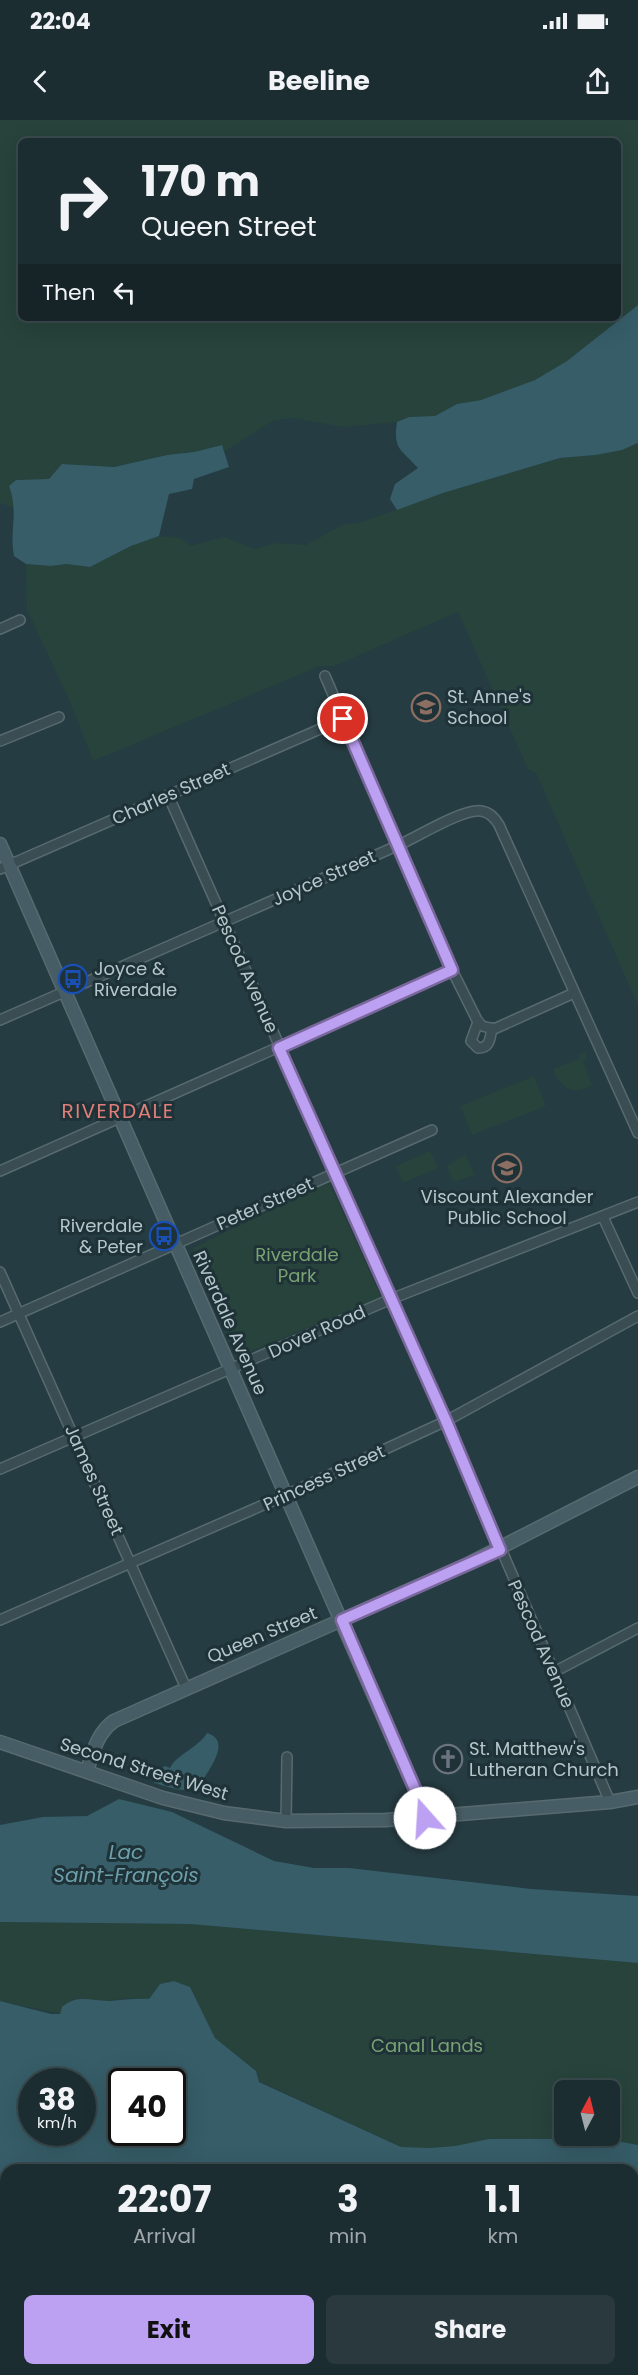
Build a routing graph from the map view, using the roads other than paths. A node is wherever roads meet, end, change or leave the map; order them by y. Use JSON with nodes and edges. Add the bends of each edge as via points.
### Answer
{"nodes":[{"id":1,"x":20,"y":620,"type":"dead end"},
{"id":2,"x":0,"y":629,"type":"edge"},
{"id":3,"x":325,"y":676,"type":"dead end"},
{"id":4,"x":60,"y":717,"type":"dead end"},
{"id":5,"x":343,"y":719,"type":"junction"},
{"id":6,"x":0,"y":741,"type":"edge"},
{"id":7,"x":168,"y":795,"type":"junction"},
{"id":8,"x":0,"y":844,"type":"edge"},
{"id":9,"x":399,"y":845,"type":"junction"},
{"id":10,"x":5,"y":867,"type":"edge"},
{"id":11,"x":224,"y":921,"type":"junction"},
{"id":12,"x":452,"y":970,"type":"junction"},
{"id":13,"x":65,"y":992,"type":"junction"},
{"id":14,"x":574,"y":993,"type":"junction"},
{"id":15,"x":0,"y":1020,"type":"edge"},
{"id":16,"x":478,"y":1022,"type":"junction"},
{"id":17,"x":492,"y":1028,"type":"junction"},
{"id":18,"x":279,"y":1048,"type":"junction"},
{"id":19,"x":121,"y":1118,"type":"junction"},
{"id":20,"x":432,"y":1131,"type":"dead end"},
{"id":21,"x":638,"y":1133,"type":"edge"},
{"id":22,"x":0,"y":1171,"type":"edge"},
{"id":23,"x":336,"y":1172,"type":"junction"},
{"id":24,"x":638,"y":1202,"type":"edge"},
{"id":25,"x":603,"y":1217,"type":"junction"},
{"id":26,"x":176,"y":1244,"type":"junction"},
{"id":27,"x":0,"y":1272,"type":"edge"},
{"id":28,"x":638,"y":1293,"type":"edge"},
{"id":29,"x":391,"y":1299,"type":"junction"},
{"id":30,"x":18,"y":1314,"type":"junction"},
{"id":31,"x":638,"y":1317,"type":"edge"},
{"id":32,"x":0,"y":1322,"type":"edge"},
{"id":33,"x":231,"y":1370,"type":"junction"},
{"id":34,"x":446,"y":1421,"type":"junction"},
{"id":35,"x":75,"y":1437,"type":"junction"},
{"id":36,"x":0,"y":1469,"type":"edge"},
{"id":37,"x":638,"y":1477,"type":"edge"},
{"id":38,"x":286,"y":1496,"type":"junction"},
{"id":39,"x":500,"y":1550,"type":"junction"},
{"id":40,"x":131,"y":1564,"type":"junction"},
{"id":41,"x":0,"y":1620,"type":"edge"},
{"id":42,"x":342,"y":1620,"type":"junction"},
{"id":43,"x":638,"y":1628,"type":"edge"},
{"id":44,"x":554,"y":1672,"type":"junction"},
{"id":45,"x":186,"y":1688,"type":"junction"},
{"id":46,"x":0,"y":1742,"type":"edge"},
{"id":47,"x":287,"y":1757,"type":"dead end"},
{"id":48,"x":87,"y":1771,"type":"junction"},
{"id":49,"x":638,"y":1797,"type":"edge"},
{"id":50,"x":610,"y":1802,"type":"junction"},
{"id":51,"x":425,"y":1818,"type":"junction"},
{"id":52,"x":286,"y":1821,"type":"junction"}],
"edges":[{"from":1,"to":2,"type":"street"},
{"from":3,"to":5,"type":"street"},
{"from":4,"to":6,"type":"street"},
{"from":5,"to":7,"type":"street","name":"Charles Street"},
{"from":5,"to":9,"type":"street"},
{"from":7,"to":10,"type":"street","name":"Charles Street"},
{"from":7,"to":11,"type":"street","name":"Pescod Avenue"},
{"from":8,"to":10,"type":"street","name":"Riverdale Avenue"},
{"from":9,"to":11,"type":"street","name":"Joyce Street"},
{"from":9,"to":12,"type":"street"},
{"from":9,"to":14,"type":"street","name":"Joyce Street","via":[[472,811],[491,815],[499,825]]},
{"from":10,"to":13,"type":"street","name":"Riverdale Avenue"},
{"from":11,"to":13,"type":"street","name":"Joyce Street"},
{"from":11,"to":18,"type":"street","name":"Pescod Avenue"},
{"from":12,"to":16,"type":"street"},
{"from":12,"to":18,"type":"street"},
{"from":13,"to":15,"type":"street","name":"Joyce Street"},
{"from":13,"to":19,"type":"street","name":"Riverdale Avenue"},
{"from":14,"to":17,"type":"street"},
{"from":14,"to":21,"type":"street","name":"Joyce Street"},
{"from":16,"to":17,"type":"street"},
{"from":16,"to":17,"type":"street","via":[[472,1034],[473,1046],[488,1045]]},
{"from":18,"to":19,"type":"street"},
{"from":18,"to":23,"type":"street","name":"Pescod Avenue"},
{"from":19,"to":22,"type":"street"},
{"from":19,"to":26,"type":"street","name":"Riverdale Avenue"},
{"from":20,"to":23,"type":"street","name":"Peter Street"},
{"from":23,"to":26,"type":"street","name":"Peter Street"},
{"from":23,"to":29,"type":"street","name":"Pescod Avenue"},
{"from":24,"to":25,"type":"street","name":"Dover Road"},
{"from":25,"to":28,"type":"street"},
{"from":25,"to":29,"type":"street","name":"Dover Road"},
{"from":26,"to":30,"type":"street","name":"Peter Street"},
{"from":26,"to":33,"type":"street","name":"Riverdale Avenue"},
{"from":27,"to":30,"type":"street","name":"James Street"},
{"from":29,"to":33,"type":"street","name":"Dover Road"},
{"from":29,"to":34,"type":"street","name":"Pescod Avenue"},
{"from":30,"to":32,"type":"street","name":"Peter Street"},
{"from":30,"to":35,"type":"street","name":"James Street"},
{"from":31,"to":34,"type":"street","name":"Princess Street"},
{"from":33,"to":35,"type":"street","name":"Dover Road"},
{"from":33,"to":38,"type":"street","name":"Riverdale Avenue"},
{"from":34,"to":38,"type":"street","name":"Princess Street"},
{"from":34,"to":39,"type":"street","name":"Pescod Avenue"},
{"from":35,"to":36,"type":"street","name":"Dover Road"},
{"from":35,"to":40,"type":"street","name":"James Street"},
{"from":37,"to":39,"type":"street","name":"Queen Street"},
{"from":38,"to":40,"type":"street","name":"Princess Street"},
{"from":38,"to":42,"type":"street","name":"Riverdale Avenue"},
{"from":39,"to":42,"type":"street","name":"Queen Street"},
{"from":39,"to":44,"type":"street","name":"Pescod Avenue"},
{"from":40,"to":41,"type":"street","name":"Princess Street"},
{"from":40,"to":45,"type":"street","name":"James Street"},
{"from":42,"to":45,"type":"street","name":"Queen Street"},
{"from":42,"to":51,"type":"street","name":"Riverdale Avenue"},
{"from":43,"to":44,"type":"street"},
{"from":44,"to":50,"type":"street","name":"Pescod Avenue"},
{"from":45,"to":48,"type":"street","name":"Queen Street","via":[[109,1725],[97,1740]]},
{"from":46,"to":48,"type":"street","name":"Second Street West"},
{"from":47,"to":52,"type":"street"},
{"from":48,"to":52,"type":"street","name":"Second Street West","via":[[194,1806]]},
{"from":49,"to":50,"type":"street","name":"Second Street West"},
{"from":50,"to":51,"type":"street","name":"Second Street West"},
{"from":51,"to":52,"type":"street","name":"Second Street West"}]}
